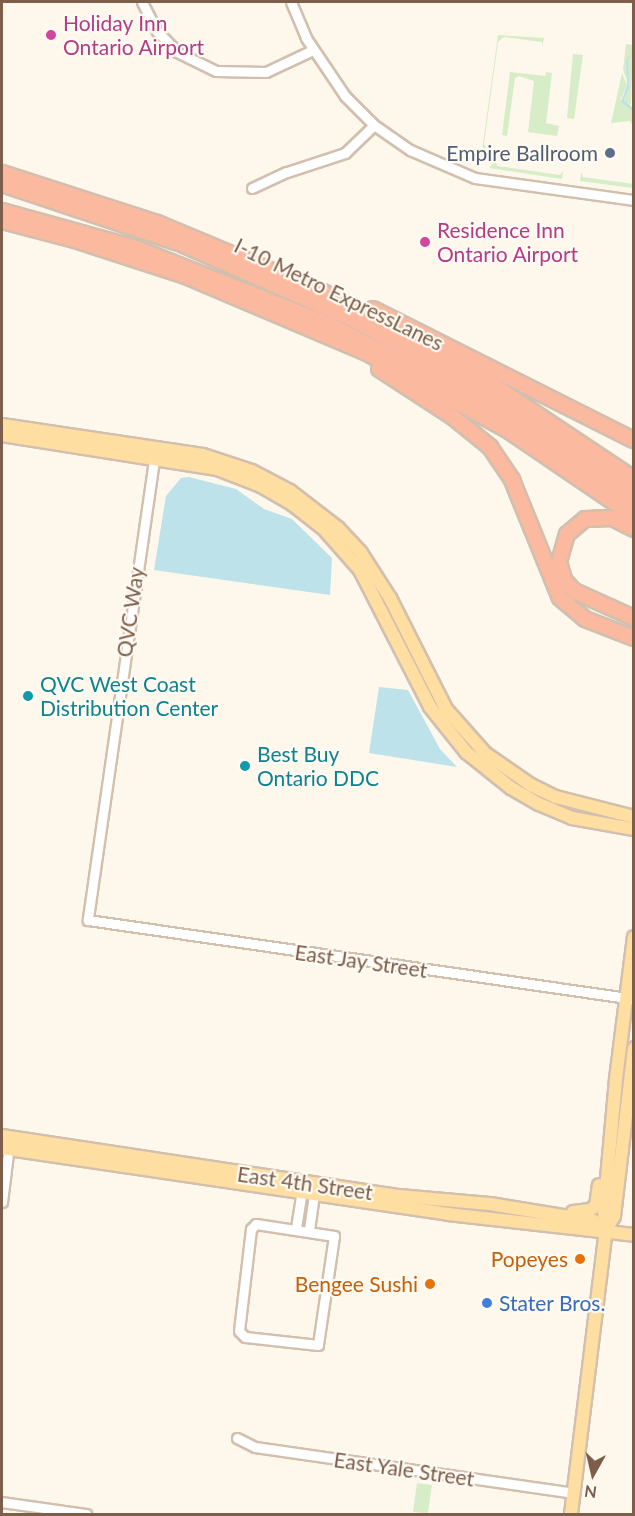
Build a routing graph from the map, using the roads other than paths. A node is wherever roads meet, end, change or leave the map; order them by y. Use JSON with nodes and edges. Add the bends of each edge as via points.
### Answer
{"nodes":[{"id":1,"x":142,"y":2,"type":"edge"},
{"id":2,"x":291,"y":2,"type":"edge"},
{"id":3,"x":313,"y":50,"type":"junction"},
{"id":4,"x":375,"y":125,"type":"junction"},
{"id":5,"x":2,"y":166,"type":"edge"},
{"id":6,"x":2,"y":173,"type":"edge"},
{"id":7,"x":28,"y":181,"type":"junction"},
{"id":8,"x":2,"y":184,"type":"edge"},
{"id":9,"x":252,"y":188,"type":"dead end"},
{"id":10,"x":633,"y":200,"type":"edge"},
{"id":11,"x":2,"y":211,"type":"edge"},
{"id":12,"x":2,"y":221,"type":"edge"},
{"id":13,"x":323,"y":292,"type":"junction"},
{"id":14,"x":330,"y":336,"type":"junction"},
{"id":15,"x":2,"y":425,"type":"edge"},
{"id":16,"x":2,"y":435,"type":"edge"},
{"id":17,"x":633,"y":440,"type":"edge"},
{"id":18,"x":155,"y":453,"type":"junction"},
{"id":19,"x":633,"y":479,"type":"edge"},
{"id":20,"x":633,"y":492,"type":"edge"},
{"id":21,"x":633,"y":504,"type":"edge"},
{"id":22,"x":633,"y":516,"type":"edge"},
{"id":23,"x":633,"y":530,"type":"edge"},
{"id":24,"x":633,"y":618,"type":"edge"},
{"id":25,"x":633,"y":638,"type":"edge"},
{"id":26,"x":633,"y":817,"type":"edge"},
{"id":27,"x":633,"y":830,"type":"edge"},
{"id":28,"x":88,"y":921,"type":"joint"},
{"id":29,"x":633,"y":937,"type":"edge"},
{"id":30,"x":630,"y":999,"type":"edge"},
{"id":31,"x":633,"y":1048,"type":"edge"},
{"id":32,"x":616,"y":1079,"type":"junction"},
{"id":33,"x":632,"y":1083,"type":"edge"},
{"id":34,"x":623,"y":1139,"type":"junction"},
{"id":35,"x":6,"y":1143,"type":"edge"},
{"id":36,"x":610,"y":1153,"type":"junction"},
{"id":37,"x":308,"y":1192,"type":"junction"},
{"id":38,"x":2,"y":1202,"type":"edge"},
{"id":39,"x":490,"y":1204,"type":"junction"},
{"id":40,"x":296,"y":1228,"type":"junction"},
{"id":41,"x":309,"y":1230,"type":"junction"},
{"id":42,"x":606,"y":1230,"type":"junction"},
{"id":43,"x":633,"y":1235,"type":"edge"},
{"id":44,"x":237,"y":1438,"type":"dead end"},
{"id":45,"x":573,"y":1493,"type":"junction"},
{"id":46,"x":6,"y":1503,"type":"edge"},
{"id":47,"x":8,"y":1515,"type":"edge"},
{"id":48,"x":86,"y":1515,"type":"edge"},
{"id":49,"x":571,"y":1515,"type":"edge"}],
"edges":[{"from":1,"to":3,"type":"street","via":[[157,31],[177,52],[216,71],[266,72]]},
{"from":2,"to":3,"type":"street"},
{"from":3,"to":4,"type":"street","via":[[345,96]]},
{"from":4,"to":9,"type":"street","via":[[345,153]]},
{"from":4,"to":10,"type":"street","via":[[430,160],[475,178]]},
{"from":5,"to":7,"type":"highway"},
{"from":6,"to":7,"type":"highway"},
{"from":7,"to":13,"type":"highway","via":[[166,227]]},
{"from":8,"to":20,"type":"highway","name":"I-10 Metro ExpressLanes","via":[[184,245],[352,319],[490,395]]},
{"from":11,"to":21,"type":"highway","name":"I-10 Metro ExpressLanes","via":[[136,248],[330,325],[488,407]]},
{"from":12,"to":14,"type":"highway","via":[[146,262]]},
{"from":13,"to":17,"type":"highway","via":[[356,300]]},
{"from":13,"to":19,"type":"highway","via":[[484,379]]},
{"from":14,"to":22,"type":"highway","via":[[509,432]]},
{"from":14,"to":25,"type":"highway","via":[[453,417],[490,447],[513,480],[560,598],[585,620]]},
{"from":15,"to":18,"type":"main road"},
{"from":16,"to":18,"type":"main road"},
{"from":18,"to":26,"type":"main road","via":[[229,462],[275,481],[307,501],[338,528],[366,561],[390,598],[446,709],[486,754],[556,797]]},
{"from":18,"to":27,"type":"main road","via":[[217,469],[261,486],[307,515],[349,556],[365,578],[430,707],[466,752],[511,788],[539,804],[572,818]]},
{"from":18,"to":28,"type":"street","name":"QVC Way"},
{"from":23,"to":24,"type":"highway","via":[[612,518],[585,519],[567,534],[559,562],[564,580],[574,591]]},
{"from":28,"to":30,"type":"street","name":"East Jay Street"},
{"from":29,"to":30,"type":"main road"},
{"from":30,"to":32,"type":"main road"},
{"from":31,"to":33,"type":"main road"},
{"from":32,"to":34,"type":"main road","via":[[621,1092],[618,1129]]},
{"from":32,"to":36,"type":"main road"},
{"from":33,"to":34,"type":"main road"},
{"from":34,"to":42,"type":"main road","via":[[614,1216]]},
{"from":35,"to":37,"type":"main road","name":"East 4th Street"},
{"from":35,"to":38,"type":"street"},
{"from":35,"to":39,"type":"main road","name":"East 4th Street","via":[[399,1196]]},
{"from":36,"to":39,"type":"main road","via":[[604,1162],[596,1206],[590,1210],[580,1213],[503,1202]]},
{"from":36,"to":42,"type":"main road","via":[[604,1210]]},
{"from":37,"to":40,"type":"street"},
{"from":37,"to":41,"type":"street"},
{"from":37,"to":42,"type":"main road","name":"East 4th Street","via":[[470,1217]]},
{"from":39,"to":42,"type":"main road","name":"East 4th Street","via":[[594,1221]]},
{"from":40,"to":41,"type":"street"},
{"from":40,"to":41,"type":"street","via":[[252,1225],[238,1328],[245,1336],[315,1346],[321,1340],[336,1240],[332,1234]]},
{"from":42,"to":43,"type":"main road","name":"East 4th Street"},
{"from":42,"to":45,"type":"main road"},
{"from":44,"to":45,"type":"street","name":"East Yale Street","via":[[255,1447]]},
{"from":45,"to":49,"type":"main road"},
{"from":46,"to":47,"type":"street"},
{"from":46,"to":48,"type":"street"}]}
